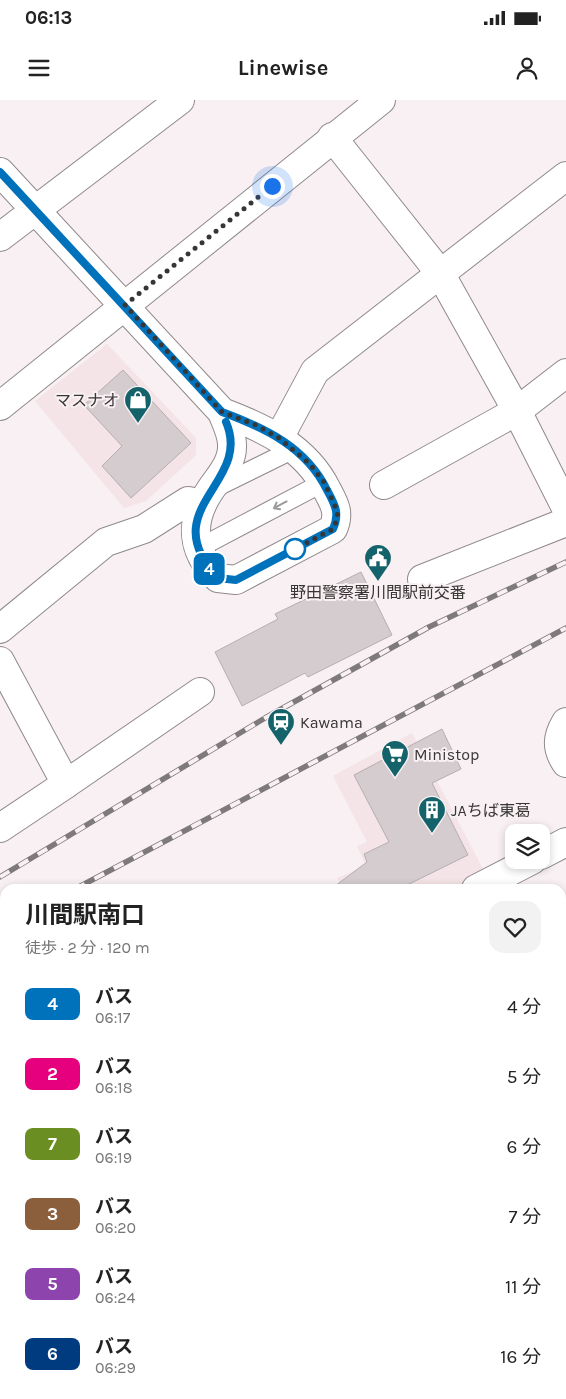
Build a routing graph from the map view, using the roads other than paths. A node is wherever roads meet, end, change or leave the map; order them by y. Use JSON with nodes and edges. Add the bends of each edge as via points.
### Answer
{"nodes":[{"id":1,"x":180,"y":100,"type":"edge"},
{"id":2,"x":381,"y":100,"type":"edge"},
{"id":3,"x":332,"y":137,"type":"junction"},
{"id":4,"x":0,"y":172,"type":"edge"},
{"id":5,"x":566,"y":176,"type":"edge"},
{"id":6,"x":35,"y":209,"type":"junction"},
{"id":7,"x":0,"y":237,"type":"edge"},
{"id":8,"x":440,"y":273,"type":"junction"},
{"id":9,"x":125,"y":305,"type":"junction"},
{"id":10,"x":566,"y":373,"type":"edge"},
{"id":11,"x":0,"y":406,"type":"edge"},
{"id":12,"x":516,"y":411,"type":"junction"},
{"id":13,"x":222,"y":412,"type":"junction"},
{"id":14,"x":287,"y":443,"type":"junction"},
{"id":15,"x":324,"y":482,"type":"junction"},
{"id":16,"x":384,"y":484,"type":"dead end"},
{"id":17,"x":206,"y":497,"type":"junction"},
{"id":18,"x":566,"y":508,"type":"edge"},
{"id":19,"x":566,"y":522,"type":"edge"},
{"id":20,"x":198,"y":548,"type":"junction"},
{"id":21,"x":422,"y":579,"type":"dead end"},
{"id":22,"x":0,"y":629,"type":"edge"},
{"id":23,"x":0,"y":661,"type":"edge"},
{"id":24,"x":200,"y":692,"type":"dead end"},
{"id":25,"x":566,"y":722,"type":"edge"},
{"id":26,"x":566,"y":763,"type":"edge"},
{"id":27,"x":66,"y":784,"type":"junction"},
{"id":28,"x":0,"y":828,"type":"edge"},
{"id":29,"x":566,"y":842,"type":"edge"},
{"id":30,"x":550,"y":850,"type":"edge"},
{"id":31,"x":515,"y":869,"type":"edge"},
{"id":32,"x":486,"y":884,"type":"edge"}],
"edges":[{"from":1,"to":6,"type":"street"},
{"from":2,"to":3,"type":"street"},
{"from":3,"to":8,"type":"street"},
{"from":3,"to":9,"type":"street"},
{"from":4,"to":6,"type":"street"},
{"from":5,"to":8,"type":"street"},
{"from":6,"to":7,"type":"street"},
{"from":6,"to":9,"type":"street"},
{"from":8,"to":12,"type":"street"},
{"from":8,"to":14,"type":"street","via":[[316,371]]},
{"from":9,"to":11,"type":"street"},
{"from":9,"to":13,"type":"street"},
{"from":10,"to":12,"type":"street"},
{"from":12,"to":16,"type":"street"},
{"from":12,"to":18,"type":"street"},
{"from":13,"to":14,"type":"street","via":[[256,425]]},
{"from":13,"to":17,"type":"street","via":[[232,446],[226,467]]},
{"from":14,"to":15,"type":"street"},
{"from":14,"to":17,"type":"lane"},
{"from":15,"to":20,"type":"lane","one_way":true},
{"from":15,"to":20,"type":"street","via":[[338,517],[333,529],[236,580],[218,578],[208,568]]},
{"from":17,"to":20,"type":"street","via":[[195,524]]},
{"from":17,"to":22,"type":"street","via":[[188,501],[144,528],[106,542]]},
{"from":19,"to":21,"type":"street"},
{"from":23,"to":27,"type":"street"},
{"from":24,"to":27,"type":"street"},
{"from":25,"to":26,"type":"street","via":[[560,732],[558,746]]},
{"from":27,"to":28,"type":"street"},
{"from":29,"to":30,"type":"street"},
{"from":31,"to":32,"type":"street"}]}
